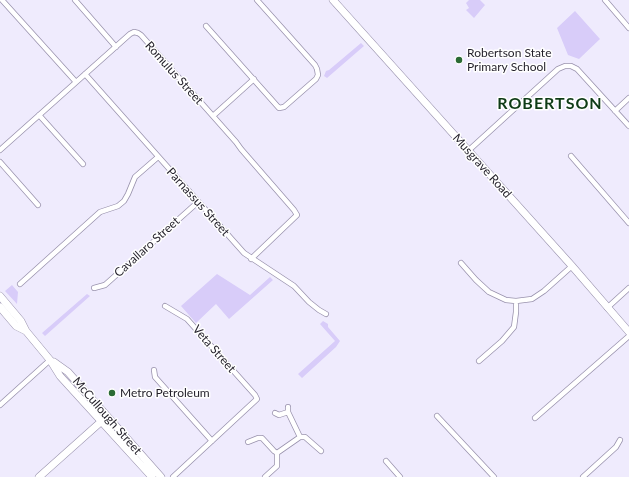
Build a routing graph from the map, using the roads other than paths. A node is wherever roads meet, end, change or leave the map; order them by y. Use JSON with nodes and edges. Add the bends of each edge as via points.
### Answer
{"nodes":[{"id":1,"x":2,"y":0,"type":"edge"},
{"id":2,"x":75,"y":0,"type":"edge"},
{"id":3,"x":257,"y":0,"type":"edge"},
{"id":4,"x":334,"y":0,"type":"edge"},
{"id":5,"x":605,"y":0,"type":"edge"},
{"id":6,"x":206,"y":26,"type":"dead end"},
{"id":7,"x":629,"y":28,"type":"edge"},
{"id":8,"x":116,"y":47,"type":"junction"},
{"id":9,"x":85,"y":74,"type":"junction"},
{"id":10,"x":254,"y":80,"type":"junction"},
{"id":11,"x":76,"y":82,"type":"junction"},
{"id":12,"x":629,"y":98,"type":"edge"},
{"id":13,"x":615,"y":111,"type":"junction"},
{"id":14,"x":39,"y":114,"type":"junction"},
{"id":15,"x":213,"y":116,"type":"junction"},
{"id":16,"x":629,"y":126,"type":"edge"},
{"id":17,"x":0,"y":150,"type":"edge"},
{"id":18,"x":468,"y":151,"type":"junction"},
{"id":19,"x":571,"y":156,"type":"dead end"},
{"id":20,"x":158,"y":157,"type":"junction"},
{"id":21,"x":0,"y":162,"type":"edge"},
{"id":22,"x":83,"y":164,"type":"dead end"},
{"id":23,"x":198,"y":202,"type":"junction"},
{"id":24,"x":38,"y":205,"type":"dead end"},
{"id":25,"x":629,"y":222,"type":"edge"},
{"id":26,"x":252,"y":259,"type":"junction"},
{"id":27,"x":461,"y":264,"type":"dead end"},
{"id":28,"x":572,"y":266,"type":"junction"},
{"id":29,"x":20,"y":284,"type":"dead end"},
{"id":30,"x":94,"y":288,"type":"dead end"},
{"id":31,"x":629,"y":288,"type":"edge"},
{"id":32,"x":0,"y":297,"type":"edge"},
{"id":33,"x":516,"y":302,"type":"junction"},
{"id":34,"x":165,"y":306,"type":"dead end"},
{"id":35,"x":0,"y":307,"type":"edge"},
{"id":36,"x":607,"y":308,"type":"junction"},
{"id":37,"x":326,"y":314,"type":"dead end"},
{"id":38,"x":26,"y":331,"type":"junction"},
{"id":39,"x":629,"y":332,"type":"edge"},
{"id":40,"x":629,"y":336,"type":"edge"},
{"id":41,"x":50,"y":360,"type":"junction"},
{"id":42,"x":479,"y":361,"type":"dead end"},
{"id":43,"x":154,"y":370,"type":"dead end"},
{"id":44,"x":0,"y":405,"type":"edge"},
{"id":45,"x":275,"y":413,"type":"dead end"},
{"id":46,"x":107,"y":416,"type":"junction"},
{"id":47,"x":437,"y":416,"type":"dead end"},
{"id":48,"x":535,"y":418,"type":"dead end"},
{"id":49,"x":101,"y":421,"type":"junction"},
{"id":50,"x":300,"y":437,"type":"junction"},
{"id":51,"x":620,"y":440,"type":"dead end"},
{"id":52,"x":212,"y":441,"type":"junction"},
{"id":53,"x":248,"y":442,"type":"dead end"},
{"id":54,"x":321,"y":450,"type":"dead end"},
{"id":55,"x":277,"y":453,"type":"junction"},
{"id":56,"x":386,"y":462,"type":"dead end"},
{"id":57,"x":39,"y":477,"type":"edge"},
{"id":58,"x":152,"y":477,"type":"edge"},
{"id":59,"x":161,"y":477,"type":"edge"},
{"id":60,"x":173,"y":477,"type":"edge"},
{"id":61,"x":265,"y":477,"type":"edge"},
{"id":62,"x":400,"y":477,"type":"edge"},
{"id":63,"x":494,"y":477,"type":"edge"},
{"id":64,"x":583,"y":477,"type":"edge"}],
"edges":[{"from":1,"to":11,"type":"street"},
{"from":2,"to":8,"type":"street"},
{"from":3,"to":10,"type":"street","via":[[315,65],[318,75],[284,107],[279,108]]},
{"from":4,"to":18,"type":"street","name":"Musgrave Road"},
{"from":5,"to":7,"type":"street"},
{"from":6,"to":10,"type":"street"},
{"from":8,"to":9,"type":"street","name":"Romulus Street"},
{"from":8,"to":15,"type":"street","name":"Romulus Street","via":[[134,32],[141,35]]},
{"from":9,"to":11,"type":"street","name":"Romulus Street"},
{"from":9,"to":20,"type":"street","name":"Parnassus Street"},
{"from":10,"to":15,"type":"street"},
{"from":11,"to":14,"type":"street","name":"Romulus Street"},
{"from":12,"to":13,"type":"street"},
{"from":13,"to":16,"type":"street"},
{"from":13,"to":18,"type":"street","via":[[577,69],[565,66],[558,69]]},
{"from":14,"to":17,"type":"street","name":"Romulus Street"},
{"from":14,"to":22,"type":"street"},
{"from":15,"to":26,"type":"street","name":"Romulus Street","via":[[297,215]]},
{"from":18,"to":28,"type":"street","name":"Musgrave Road"},
{"from":19,"to":25,"type":"street"},
{"from":20,"to":23,"type":"street","name":"Parnassus Street"},
{"from":20,"to":29,"type":"street","via":[[135,177],[124,201],[118,206],[100,212]]},
{"from":21,"to":24,"type":"street"},
{"from":23,"to":26,"type":"street","name":"Parnassus Street"},
{"from":23,"to":30,"type":"street","name":"Cavallaro Street","via":[[105,284]]},
{"from":26,"to":37,"type":"street","name":"Parnassus Street","via":[[294,286],[309,302]]},
{"from":27,"to":33,"type":"street","via":[[489,292]]},
{"from":28,"to":33,"type":"street","via":[[532,299]]},
{"from":28,"to":36,"type":"street","name":"Musgrave Road"},
{"from":31,"to":36,"type":"street"},
{"from":32,"to":38,"type":"street","name":"McCullough Street","via":[[22,321]]},
{"from":33,"to":42,"type":"street","via":[[514,327]]},
{"from":34,"to":52,"type":"street","name":"Veta Street","via":[[187,319],[257,399]]},
{"from":35,"to":38,"type":"street","name":"McCullough Street","via":[[16,326]]},
{"from":36,"to":39,"type":"street","name":"Musgrave Road"},
{"from":38,"to":41,"type":"street","name":"McCullough Street"},
{"from":40,"to":48,"type":"street"},
{"from":41,"to":44,"type":"street"},
{"from":41,"to":46,"type":"street","name":"McCullough Street","via":[[68,372]]},
{"from":41,"to":49,"type":"street","name":"McCullough Street","via":[[60,376]]},
{"from":43,"to":52,"type":"street","via":[[155,377]]},
{"from":45,"to":50,"type":"street","via":[[279,415],[288,410]]},
{"from":46,"to":49,"type":"street"},
{"from":46,"to":59,"type":"street","name":"McCullough Street"},
{"from":47,"to":63,"type":"street"},
{"from":49,"to":57,"type":"street"},
{"from":49,"to":58,"type":"street","name":"McCullough Street"},
{"from":50,"to":54,"type":"street","via":[[305,437]]},
{"from":50,"to":55,"type":"street"},
{"from":51,"to":64,"type":"street","via":[[616,447]]},
{"from":52,"to":60,"type":"street"},
{"from":53,"to":55,"type":"street","via":[[262,438]]},
{"from":55,"to":61,"type":"street","via":[[277,466]]},
{"from":56,"to":62,"type":"street"}]}
